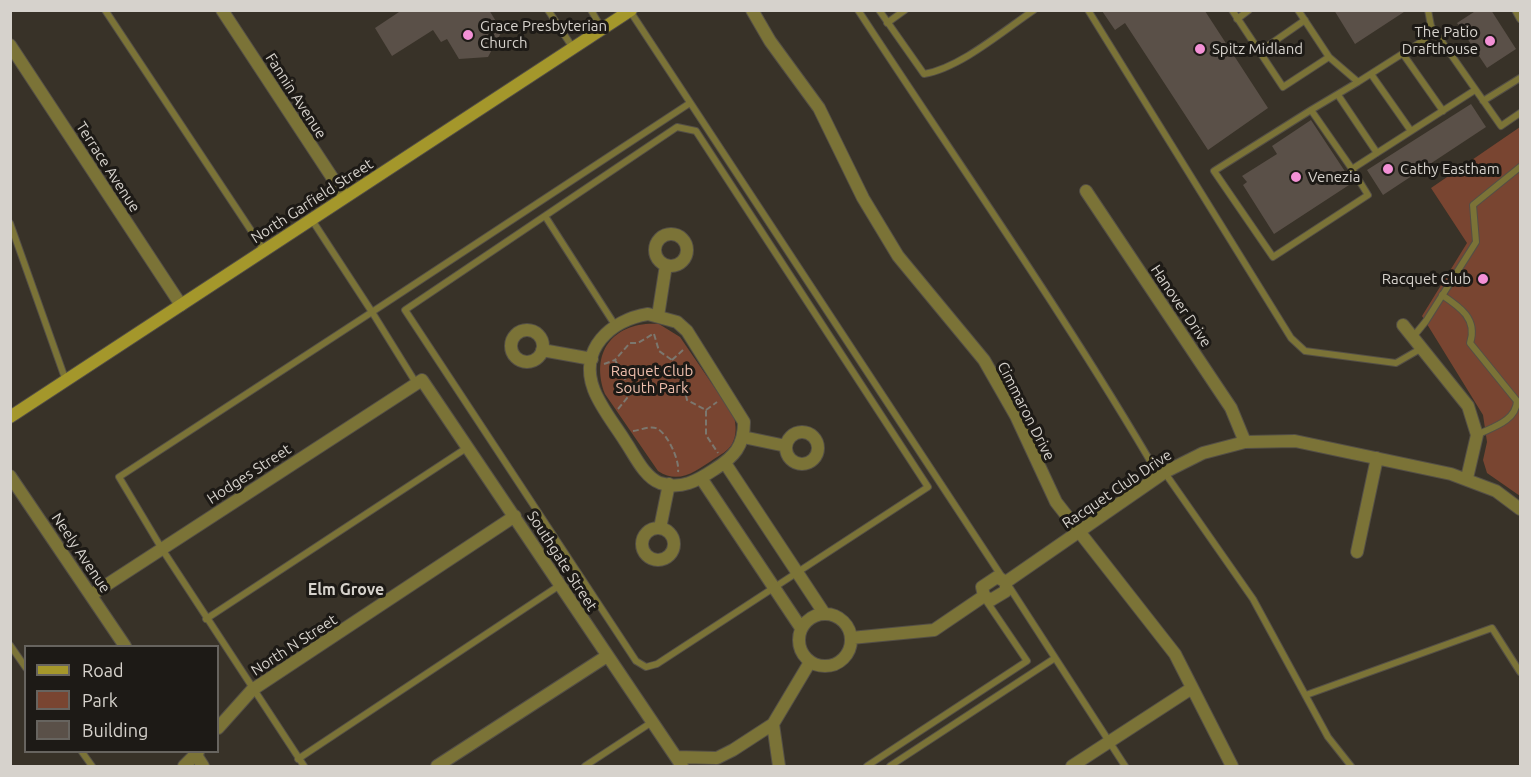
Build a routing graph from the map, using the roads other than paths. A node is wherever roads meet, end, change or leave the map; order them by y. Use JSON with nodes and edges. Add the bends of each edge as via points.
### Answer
{"nodes":[{"id":1,"x":105,"y":10,"type":"edge"},
{"id":2,"x":222,"y":10,"type":"edge"},
{"id":3,"x":548,"y":10,"type":"edge"},
{"id":4,"x":591,"y":10,"type":"edge"},
{"id":5,"x":752,"y":10,"type":"edge"},
{"id":6,"x":858,"y":10,"type":"edge"},
{"id":7,"x":879,"y":10,"type":"edge"},
{"id":8,"x":905,"y":10,"type":"edge"},
{"id":9,"x":1034,"y":10,"type":"edge"},
{"id":10,"x":1088,"y":10,"type":"edge"},
{"id":11,"x":1232,"y":10,"type":"edge"},
{"id":12,"x":1249,"y":10,"type":"edge"},
{"id":13,"x":1298,"y":10,"type":"edge"},
{"id":14,"x":1428,"y":10,"type":"edge"},
{"id":15,"x":1515,"y":10,"type":"edge"},
{"id":16,"x":631,"y":11,"type":"edge"},
{"id":17,"x":1237,"y":19,"type":"junction"},
{"id":18,"x":1521,"y":19,"type":"edge"},
{"id":19,"x":1305,"y":20,"type":"junction"},
{"id":20,"x":887,"y":23,"type":"junction"},
{"id":21,"x":602,"y":29,"type":"junction"},
{"id":22,"x":1436,"y":33,"type":"junction"},
{"id":23,"x":10,"y":45,"type":"edge"},
{"id":24,"x":573,"y":48,"type":"junction"},
{"id":25,"x":1259,"y":52,"type":"junction"},
{"id":26,"x":1403,"y":54,"type":"junction"},
{"id":27,"x":1329,"y":57,"type":"junction"},
{"id":28,"x":1371,"y":74,"type":"junction"},
{"id":29,"x":1521,"y":78,"type":"edge"},
{"id":30,"x":1358,"y":82,"type":"junction"},
{"id":31,"x":1475,"y":90,"type":"junction"},
{"id":32,"x":1338,"y":95,"type":"junction"},
{"id":33,"x":1483,"y":101,"type":"junction"},
{"id":34,"x":690,"y":103,"type":"junction"},
{"id":35,"x":1311,"y":110,"type":"junction"},
{"id":36,"x":1443,"y":111,"type":"junction"},
{"id":37,"x":1521,"y":113,"type":"edge"},
{"id":38,"x":1411,"y":131,"type":"junction"},
{"id":39,"x":1377,"y":153,"type":"junction"},
{"id":40,"x":1521,"y":166,"type":"edge"},
{"id":41,"x":1352,"y":169,"type":"junction"},
{"id":42,"x":1086,"y":191,"type":"dead end"},
{"id":43,"x":345,"y":197,"type":"junction"},
{"id":44,"x":545,"y":216,"type":"junction"},
{"id":45,"x":311,"y":219,"type":"junction"},
{"id":46,"x":10,"y":223,"type":"edge"},
{"id":47,"x":264,"y":250,"type":"junction"},
{"id":48,"x":666,"y":265,"type":"dead end"},
{"id":49,"x":1442,"y":295,"type":"junction"},
{"id":50,"x":181,"y":305,"type":"junction"},
{"id":51,"x":372,"y":312,"type":"junction"},
{"id":52,"x":657,"y":321,"type":"junction"},
{"id":53,"x":615,"y":325,"type":"junction"},
{"id":54,"x":1403,"y":326,"type":"dead end"},
{"id":55,"x":1413,"y":337,"type":"junction"},
{"id":56,"x":1423,"y":348,"type":"junction"},
{"id":57,"x":542,"y":350,"type":"dead end"},
{"id":58,"x":600,"y":360,"type":"junction"},
{"id":59,"x":66,"y":381,"type":"junction"},
{"id":60,"x":420,"y":382,"type":"junction"},
{"id":61,"x":10,"y":417,"type":"edge"},
{"id":62,"x":1477,"y":435,"type":"junction"},
{"id":63,"x":743,"y":437,"type":"junction"},
{"id":64,"x":1245,"y":441,"type":"junction"},
{"id":65,"x":786,"y":446,"type":"dead end"},
{"id":66,"x":468,"y":447,"type":"junction"},
{"id":67,"x":721,"y":458,"type":"junction"},
{"id":68,"x":1377,"y":458,"type":"junction"},
{"id":69,"x":1162,"y":474,"type":"junction"},
{"id":70,"x":10,"y":476,"type":"edge"},
{"id":71,"x":673,"y":478,"type":"junction"},
{"id":72,"x":701,"y":478,"type":"junction"},
{"id":73,"x":1467,"y":478,"type":"junction"},
{"id":74,"x":1521,"y":509,"type":"edge"},
{"id":75,"x":515,"y":516,"type":"junction"},
{"id":76,"x":660,"y":528,"type":"dead end"},
{"id":77,"x":1078,"y":534,"type":"junction"},
{"id":78,"x":162,"y":549,"type":"junction"},
{"id":79,"x":1357,"y":552,"type":"dead end"},
{"id":80,"x":797,"y":572,"type":"junction"},
{"id":81,"x":1006,"y":582,"type":"junction"},
{"id":82,"x":560,"y":585,"type":"junction"},
{"id":83,"x":774,"y":588,"type":"junction"},
{"id":84,"x":91,"y":595,"type":"junction"},
{"id":85,"x":984,"y":596,"type":"junction"},
{"id":86,"x":824,"y":613,"type":"junction"},
{"id":87,"x":207,"y":619,"type":"junction"},
{"id":88,"x":801,"y":628,"type":"junction"},
{"id":89,"x":851,"y":638,"type":"junction"},
{"id":90,"x":10,"y":645,"type":"edge"},
{"id":91,"x":124,"y":645,"type":"edge"},
{"id":92,"x":607,"y":656,"type":"junction"},
{"id":93,"x":1054,"y":658,"type":"junction"},
{"id":94,"x":810,"y":662,"type":"junction"},
{"id":95,"x":24,"y":665,"type":"edge"},
{"id":96,"x":1521,"y":672,"type":"edge"},
{"id":97,"x":1192,"y":688,"type":"junction"},
{"id":98,"x":252,"y":690,"type":"junction"},
{"id":99,"x":1306,"y":695,"type":"junction"},
{"id":100,"x":652,"y":722,"type":"junction"},
{"id":101,"x":773,"y":724,"type":"junction"},
{"id":102,"x":219,"y":727,"type":"edge"},
{"id":103,"x":1109,"y":742,"type":"junction"},
{"id":104,"x":83,"y":753,"type":"edge"},
{"id":105,"x":195,"y":753,"type":"edge"},
{"id":106,"x":298,"y":759,"type":"junction"},
{"id":107,"x":679,"y":762,"type":"edge"},
{"id":108,"x":93,"y":766,"type":"edge"},
{"id":109,"x":184,"y":766,"type":"edge"},
{"id":110,"x":304,"y":766,"type":"edge"},
{"id":111,"x":437,"y":766,"type":"edge"},
{"id":112,"x":585,"y":766,"type":"edge"},
{"id":113,"x":779,"y":766,"type":"edge"},
{"id":114,"x":867,"y":766,"type":"edge"},
{"id":115,"x":890,"y":766,"type":"edge"},
{"id":116,"x":1072,"y":766,"type":"edge"},
{"id":117,"x":1125,"y":766,"type":"edge"},
{"id":118,"x":1232,"y":766,"type":"edge"},
{"id":119,"x":1351,"y":766,"type":"edge"}],
"edges":[{"from":1,"to":47,"type":"lane"},
{"from":2,"to":43,"type":"street","name":"Fannin Avenue"},
{"from":3,"to":24,"type":"lane"},
{"from":4,"to":21,"type":"lane"},
{"from":5,"to":77,"type":"street","name":"Cimmaron Drive","via":[[819,108],[863,198],[898,256],[984,360],[1016,416],[1056,502]]},
{"from":6,"to":69,"type":"lane"},
{"from":7,"to":20,"type":"lane"},
{"from":8,"to":20,"type":"lane"},
{"from":9,"to":20,"type":"lane","via":[[972,52],[936,72],[924,74]]},
{"from":10,"to":56,"type":"lane","via":[[1292,338],[1305,351],[1396,363]]},
{"from":11,"to":17,"type":"lane"},
{"from":12,"to":17,"type":"lane"},
{"from":13,"to":19,"type":"lane"},
{"from":14,"to":22,"type":"lane"},
{"from":15,"to":18,"type":"lane"},
{"from":16,"to":21,"type":"main road","name":"North Garfield Street"},
{"from":16,"to":34,"type":"lane"},
{"from":17,"to":25,"type":"lane"},
{"from":19,"to":25,"type":"lane"},
{"from":19,"to":27,"type":"lane"},
{"from":21,"to":24,"type":"main road","name":"North Garfield Street"},
{"from":22,"to":26,"type":"lane"},
{"from":22,"to":31,"type":"lane"},
{"from":23,"to":50,"type":"street","name":"Terrace Avenue"},
{"from":24,"to":43,"type":"main road","name":"North Garfield Street"},
{"from":25,"to":27,"type":"lane","via":[[1283,87]]},
{"from":26,"to":28,"type":"lane"},
{"from":26,"to":36,"type":"lane"},
{"from":27,"to":30,"type":"lane"},
{"from":28,"to":30,"type":"lane"},
{"from":28,"to":38,"type":"lane"},
{"from":29,"to":33,"type":"lane"},
{"from":30,"to":32,"type":"lane"},
{"from":31,"to":33,"type":"lane"},
{"from":31,"to":36,"type":"lane"},
{"from":32,"to":35,"type":"lane"},
{"from":32,"to":39,"type":"lane"},
{"from":33,"to":37,"type":"lane","via":[[1501,126]]},
{"from":34,"to":51,"type":"lane"},
{"from":34,"to":81,"type":"lane"},
{"from":35,"to":41,"type":"lane"},
{"from":35,"to":41,"type":"lane","via":[[1214,171],[1273,257],[1368,195]]},
{"from":36,"to":38,"type":"lane"},
{"from":38,"to":39,"type":"lane"},
{"from":39,"to":41,"type":"lane"},
{"from":40,"to":49,"type":"lane","via":[[1473,205],[1476,242]]},
{"from":42,"to":64,"type":"street","name":"Hanover Drive","via":[[1231,408]]},
{"from":43,"to":45,"type":"main road","name":"North Garfield Street"},
{"from":44,"to":53,"type":"lane"},
{"from":44,"to":80,"type":"lane","via":[[677,127],[696,131],[928,487]]},
{"from":44,"to":83,"type":"lane","via":[[405,310],[641,666],[657,664]]},
{"from":45,"to":47,"type":"main road","name":"North Garfield Street"},
{"from":45,"to":51,"type":"lane"},
{"from":46,"to":59,"type":"lane"},
{"from":47,"to":50,"type":"main road","name":"North Garfield Street"},
{"from":48,"to":52,"type":"street"},
{"from":49,"to":55,"type":"lane"},
{"from":49,"to":62,"type":"lane","via":[[1463,308],[1471,322],[1470,343],[1517,401],[1517,409],[1510,418]]},
{"from":50,"to":59,"type":"main road","name":"North Garfield Street"},
{"from":51,"to":60,"type":"lane"},
{"from":51,"to":78,"type":"lane","via":[[119,477]]},
{"from":52,"to":53,"type":"street","via":[[648,314]]},
{"from":52,"to":63,"type":"street","via":[[677,322],[693,339],[740,413]]},
{"from":53,"to":58,"type":"street","via":[[599,341]]},
{"from":54,"to":55,"type":"street"},
{"from":55,"to":56,"type":"street"},
{"from":56,"to":62,"type":"street","via":[[1468,406]]},
{"from":57,"to":58,"type":"street"},
{"from":58,"to":71,"type":"street","via":[[591,382],[599,401],[646,472],[658,482]]},
{"from":59,"to":61,"type":"main road","name":"North Garfield Street"},
{"from":60,"to":66,"type":"street","name":"Southgate Street"},
{"from":60,"to":78,"type":"street","name":"Hodges Street"},
{"from":62,"to":73,"type":"street"},
{"from":63,"to":65,"type":"street"},
{"from":63,"to":67,"type":"street","via":[[736,453]]},
{"from":64,"to":68,"type":"street","name":"Racquet Club Drive","via":[[1295,441]]},
{"from":64,"to":69,"type":"street","name":"Racquet Club Drive","via":[[1203,453]]},
{"from":66,"to":75,"type":"street","name":"Southgate Street"},
{"from":66,"to":87,"type":"lane"},
{"from":67,"to":72,"type":"street"},
{"from":67,"to":80,"type":"street"},
{"from":68,"to":73,"type":"street","name":"Racquet Club Drive"},
{"from":68,"to":79,"type":"street"},
{"from":69,"to":77,"type":"street","name":"Racquet Club Drive"},
{"from":69,"to":99,"type":"lane","via":[[1253,599]]},
{"from":70,"to":84,"type":"street","name":"Neely Avenue"},
{"from":71,"to":72,"type":"street","via":[[690,484]]},
{"from":71,"to":76,"type":"street"},
{"from":72,"to":83,"type":"street"},
{"from":73,"to":74,"type":"street","name":"Racquet Club Drive","via":[[1496,491]]},
{"from":75,"to":82,"type":"street","name":"Southgate Street"},
{"from":75,"to":98,"type":"street","name":"North N Street"},
{"from":77,"to":81,"type":"street","name":"Racquet Club Drive"},
{"from":77,"to":97,"type":"street","name":"Cimmaron Drive","via":[[1160,632]]},
{"from":78,"to":84,"type":"street","name":"Hodges Street"},
{"from":78,"to":87,"type":"lane"},
{"from":80,"to":83,"type":"lane"},
{"from":80,"to":86,"type":"street"},
{"from":81,"to":85,"type":"street","name":"Racquet Club Drive","via":[[1006,591],[992,600]]},
{"from":81,"to":93,"type":"lane"},
{"from":82,"to":92,"type":"street","name":"Southgate Street"},
{"from":82,"to":106,"type":"lane"},
{"from":83,"to":88,"type":"street"},
{"from":84,"to":91,"type":"street","name":"Neely Avenue"},
{"from":85,"to":89,"type":"street","name":"Racquet Club Drive","via":[[934,630]]},
{"from":85,"to":114,"type":"lane","via":[[1027,661]]},
{"from":86,"to":88,"type":"street","via":[[808,618]]},
{"from":86,"to":89,"type":"street","via":[[845,623]]},
{"from":87,"to":98,"type":"lane"},
{"from":88,"to":94,"type":"street","via":[[798,643]]},
{"from":89,"to":94,"type":"street","via":[[848,653],[835,664],[822,666]]},
{"from":90,"to":95,"type":"lane"},
{"from":92,"to":100,"type":"street","name":"Southgate Street"},
{"from":92,"to":111,"type":"street"},
{"from":93,"to":103,"type":"lane"},
{"from":93,"to":115,"type":"lane"},
{"from":94,"to":101,"type":"street"},
{"from":96,"to":99,"type":"lane","via":[[1492,628]]},
{"from":97,"to":103,"type":"street"},
{"from":97,"to":118,"type":"street","name":"Cimmaron Drive"},
{"from":98,"to":102,"type":"street","name":"North N Street"},
{"from":98,"to":106,"type":"lane"},
{"from":99,"to":119,"type":"lane","via":[[1328,737]]},
{"from":100,"to":107,"type":"street","name":"Southgate Street"},
{"from":100,"to":112,"type":"lane"},
{"from":101,"to":107,"type":"street","via":[[717,758]]},
{"from":101,"to":113,"type":"street"},
{"from":103,"to":116,"type":"street"},
{"from":103,"to":117,"type":"lane"},
{"from":104,"to":108,"type":"lane"},
{"from":105,"to":109,"type":"street"},
{"from":106,"to":110,"type":"lane"}]}
